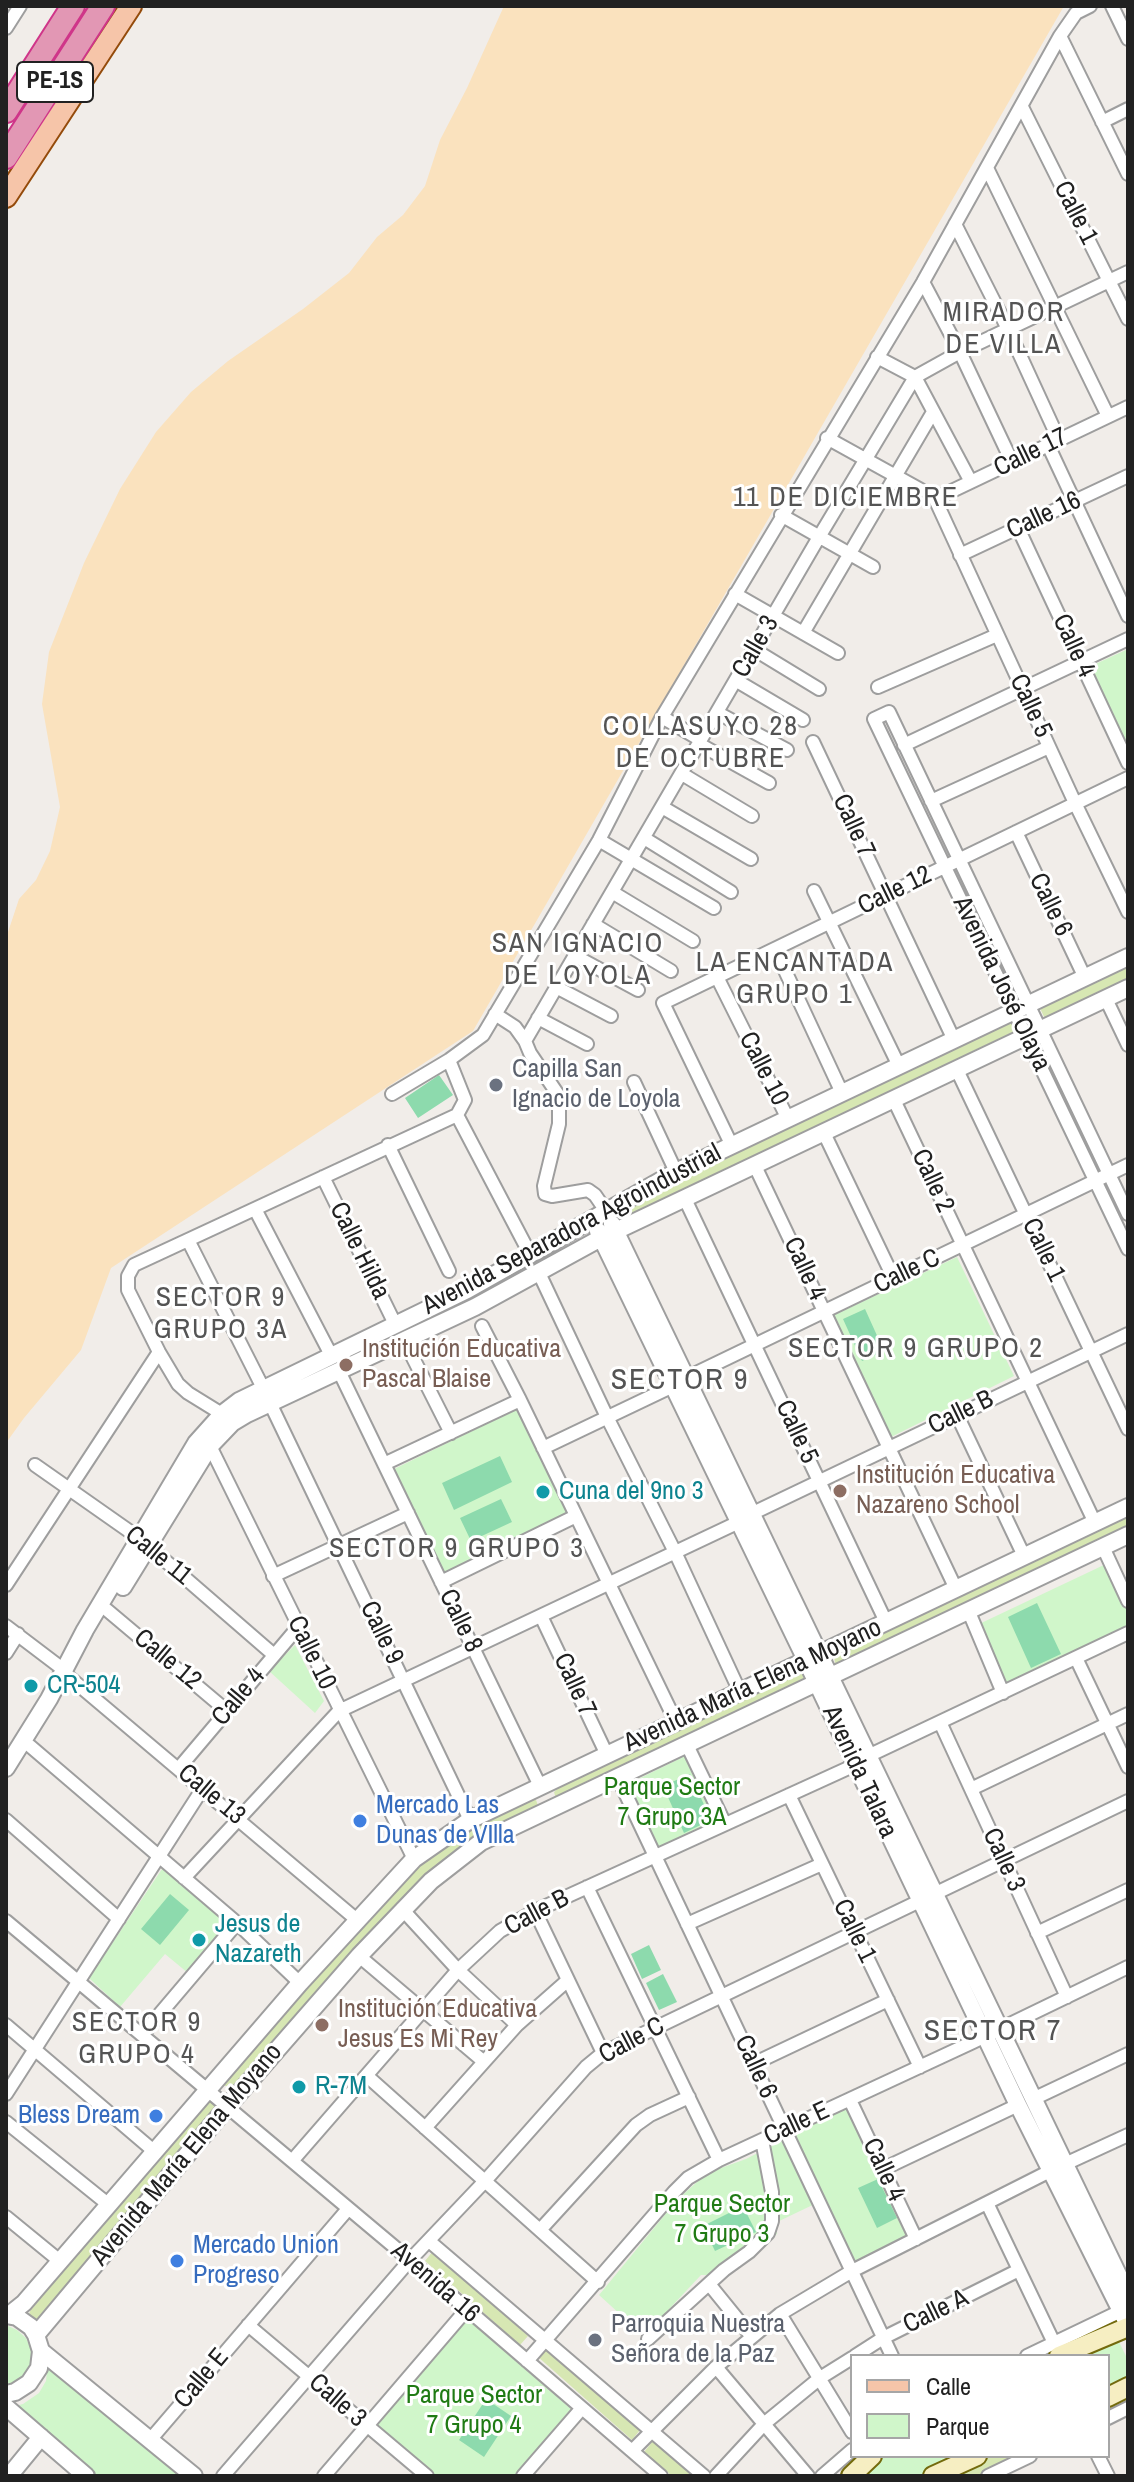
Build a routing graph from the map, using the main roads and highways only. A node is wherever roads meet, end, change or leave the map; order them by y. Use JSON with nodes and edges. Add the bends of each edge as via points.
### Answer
{"nodes":[{"id":1,"x":73,"y":6,"type":"edge"},
{"id":2,"x":103,"y":6,"type":"edge"},
{"id":3,"x":131,"y":6,"type":"edge"},
{"id":4,"x":6,"y":111,"type":"edge"},
{"id":5,"x":6,"y":157,"type":"edge"},
{"id":6,"x":6,"y":197,"type":"edge"},
{"id":7,"x":1127,"y":2313,"type":"edge"},
{"id":8,"x":1056,"y":2349,"type":"edge"},
{"id":9,"x":1128,"y":2387,"type":"edge"},
{"id":10,"x":1110,"y":2396,"type":"edge"},
{"id":11,"x":870,"y":2458,"type":"edge"},
{"id":12,"x":973,"y":2458,"type":"edge"},
{"id":13,"x":851,"y":2476,"type":"edge"},
{"id":14,"x":933,"y":2476,"type":"edge"}],
"edges":[{"from":1,"to":4,"type":"highway","number":"PE-1S"},
{"from":2,"to":5,"type":"highway","number":"PE-1S"},
{"from":3,"to":6,"type":"main road"},
{"from":7,"to":8,"type":"main road"},
{"from":9,"to":10,"type":"main road"},
{"from":11,"to":13,"type":"main road"},
{"from":12,"to":14,"type":"main road"}]}
